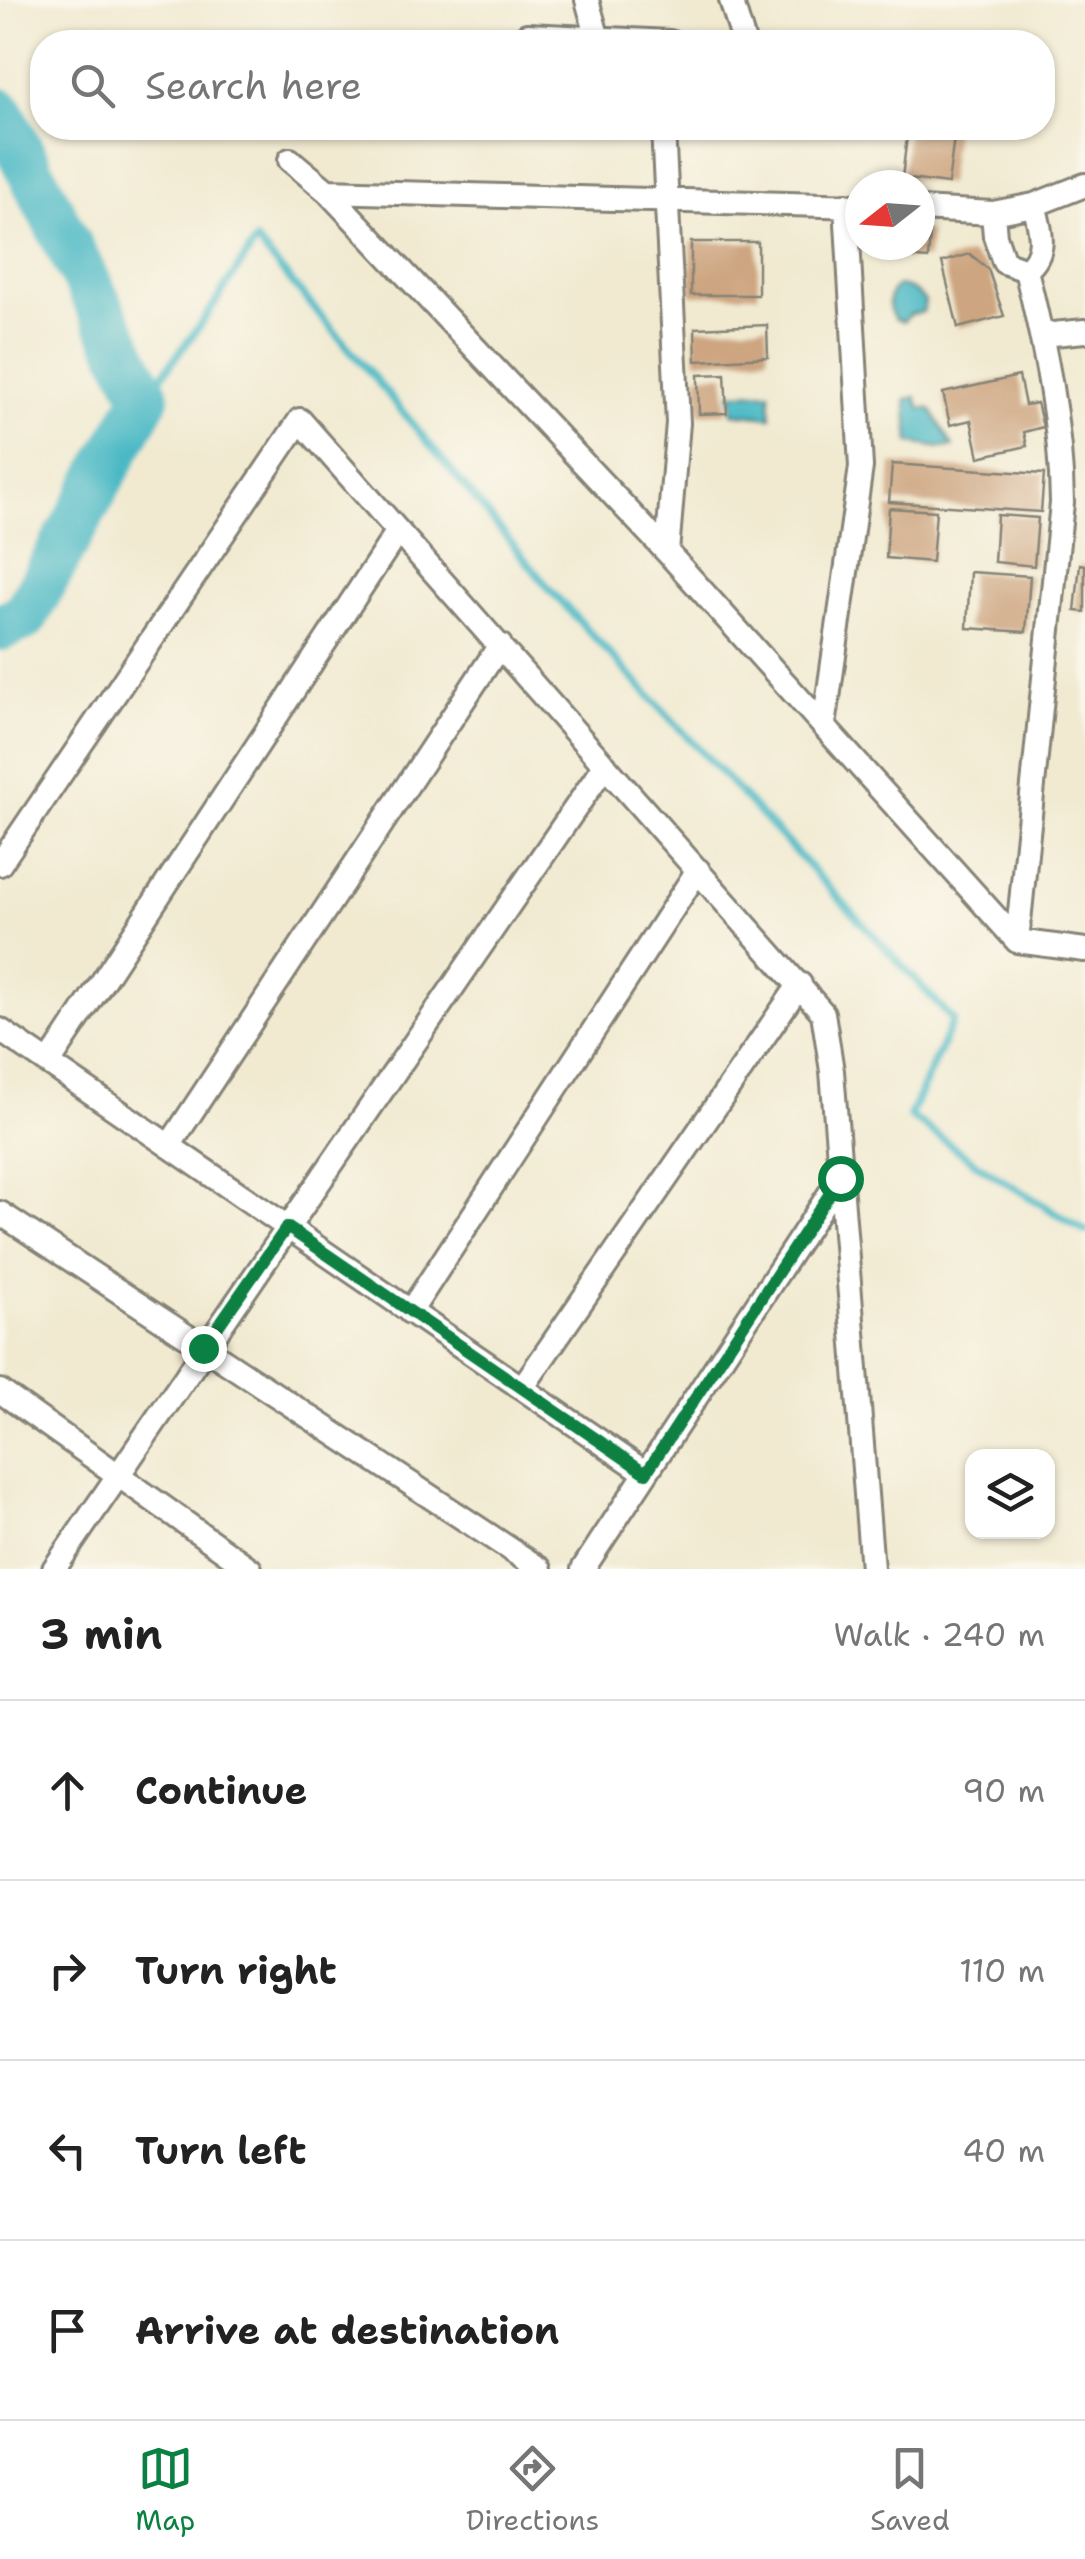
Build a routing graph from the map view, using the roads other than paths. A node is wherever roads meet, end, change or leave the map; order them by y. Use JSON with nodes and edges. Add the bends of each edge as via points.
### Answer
{"nodes":[{"id":1,"x":586,"y":0,"type":"edge"},
{"id":2,"x":730,"y":0,"type":"edge"},
{"id":3,"x":597,"y":30,"type":"edge"},
{"id":4,"x":740,"y":30,"type":"edge"},
{"id":5,"x":664,"y":140,"type":"edge"},
{"id":6,"x":290,"y":160,"type":"dead end"},
{"id":7,"x":1085,"y":185,"type":"edge"},
{"id":8,"x":327,"y":190,"type":"junction"},
{"id":9,"x":666,"y":198,"type":"junction"},
{"id":10,"x":845,"y":205,"type":"edge"},
{"id":11,"x":1034,"y":206,"type":"junction"},
{"id":12,"x":935,"y":210,"type":"edge"},
{"id":13,"x":993,"y":213,"type":"junction"},
{"id":14,"x":855,"y":260,"type":"edge"},
{"id":15,"x":1026,"y":270,"type":"junction"},
{"id":16,"x":1085,"y":331,"type":"edge"},
{"id":17,"x":1042,"y":335,"type":"junction"},
{"id":18,"x":1073,"y":453,"type":"edge"},
{"id":19,"x":398,"y":530,"type":"junction"},
{"id":20,"x":667,"y":552,"type":"junction"},
{"id":21,"x":500,"y":645,"type":"junction"},
{"id":22,"x":824,"y":726,"type":"junction"},
{"id":23,"x":605,"y":765,"type":"junction"},
{"id":24,"x":0,"y":864,"type":"edge"},
{"id":25,"x":698,"y":870,"type":"junction"},
{"id":26,"x":1017,"y":941,"type":"junction"},
{"id":27,"x":1085,"y":950,"type":"edge"},
{"id":28,"x":800,"y":984,"type":"junction"},
{"id":29,"x":0,"y":1030,"type":"edge"},
{"id":30,"x":49,"y":1064,"type":"junction"},
{"id":31,"x":169,"y":1146,"type":"junction"},
{"id":32,"x":840,"y":1178,"type":"junction"},
{"id":33,"x":0,"y":1213,"type":"edge"},
{"id":34,"x":287,"y":1227,"type":"junction"},
{"id":35,"x":410,"y":1312,"type":"junction"},
{"id":36,"x":203,"y":1348,"type":"junction"},
{"id":37,"x":522,"y":1388,"type":"junction"},
{"id":38,"x":1,"y":1395,"type":"edge"},
{"id":39,"x":646,"y":1473,"type":"junction"},
{"id":40,"x":118,"y":1475,"type":"junction"},
{"id":41,"x":240,"y":1566,"type":"edge"},
{"id":42,"x":54,"y":1569,"type":"edge"},
{"id":43,"x":540,"y":1569,"type":"edge"},
{"id":44,"x":582,"y":1569,"type":"edge"},
{"id":45,"x":872,"y":1569,"type":"edge"}],
"edges":[{"from":1,"to":3,"type":"street"},
{"from":2,"to":4,"type":"street"},
{"from":5,"to":9,"type":"street"},
{"from":6,"to":8,"type":"street"},
{"from":7,"to":11,"type":"street"},
{"from":8,"to":9,"type":"street"},
{"from":8,"to":20,"type":"street"},
{"from":9,"to":10,"type":"street"},
{"from":9,"to":20,"type":"street","via":[[678,424]]},
{"from":11,"to":13,"type":"street"},
{"from":11,"to":15,"type":"street","via":[[1041,249]]},
{"from":12,"to":13,"type":"street"},
{"from":13,"to":15,"type":"street","via":[[1004,262]]},
{"from":14,"to":22,"type":"street","via":[[861,467]]},
{"from":15,"to":17,"type":"street"},
{"from":16,"to":17,"type":"street"},
{"from":17,"to":18,"type":"street"},
{"from":18,"to":26,"type":"street","via":[[1062,503]]},
{"from":19,"to":21,"type":"street"},
{"from":19,"to":24,"type":"street","via":[[300,420]]},
{"from":19,"to":30,"type":"street"},
{"from":20,"to":22,"type":"street"},
{"from":21,"to":23,"type":"street"},
{"from":21,"to":31,"type":"street"},
{"from":22,"to":26,"type":"street"},
{"from":23,"to":25,"type":"street"},
{"from":23,"to":34,"type":"street"},
{"from":25,"to":28,"type":"street"},
{"from":25,"to":35,"type":"street"},
{"from":26,"to":27,"type":"street"},
{"from":28,"to":32,"type":"street","via":[[822,1013]]},
{"from":28,"to":37,"type":"street"},
{"from":29,"to":30,"type":"street"},
{"from":30,"to":31,"type":"street"},
{"from":31,"to":34,"type":"street"},
{"from":32,"to":39,"type":"street"},
{"from":32,"to":45,"type":"street"},
{"from":33,"to":36,"type":"street"},
{"from":34,"to":35,"type":"street"},
{"from":34,"to":36,"type":"street"},
{"from":35,"to":37,"type":"street"},
{"from":36,"to":40,"type":"street"},
{"from":36,"to":43,"type":"street"},
{"from":37,"to":39,"type":"street"},
{"from":38,"to":40,"type":"street"},
{"from":39,"to":44,"type":"street"},
{"from":40,"to":41,"type":"street"},
{"from":40,"to":42,"type":"street"}]}
